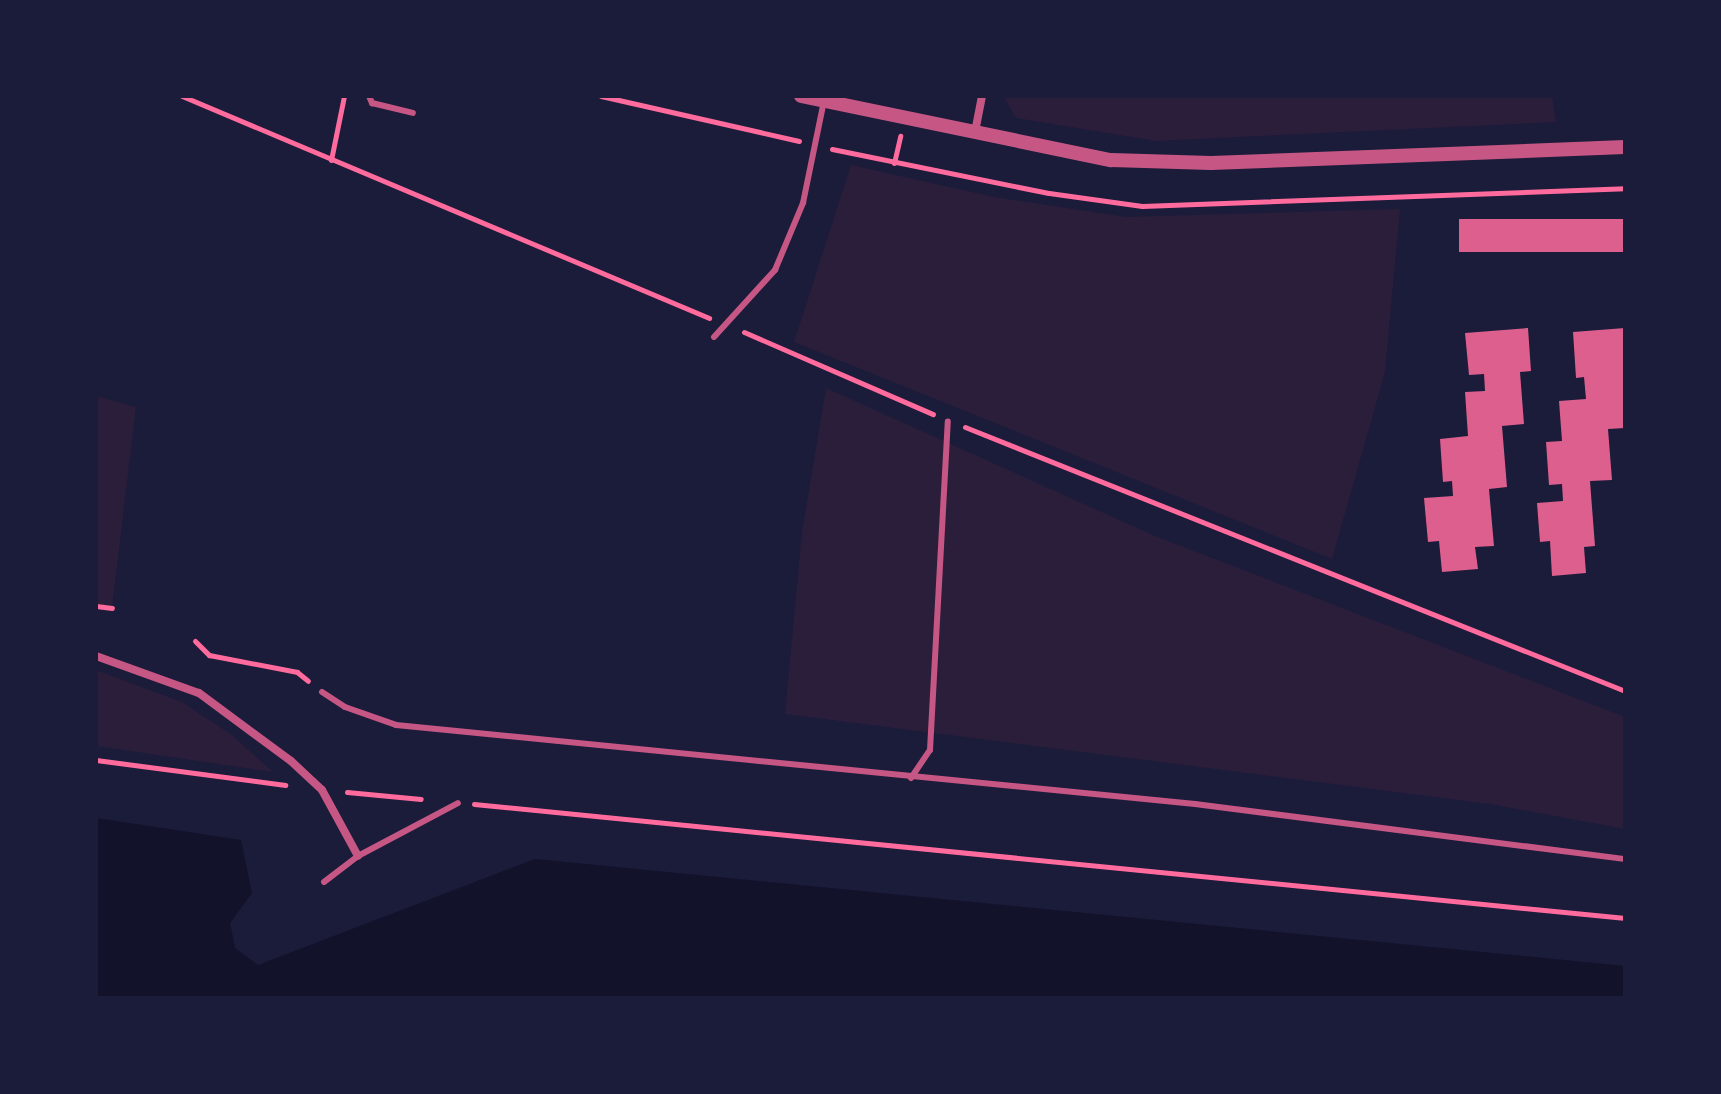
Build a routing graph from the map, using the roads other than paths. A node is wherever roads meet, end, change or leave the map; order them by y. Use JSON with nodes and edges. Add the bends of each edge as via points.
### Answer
{"nodes":[{"id":1,"x":369,"y":96,"type":"edge"},
{"id":2,"x":801,"y":96,"type":"edge"},
{"id":3,"x":982,"y":96,"type":"edge"},
{"id":4,"x":824,"y":101,"type":"junction"},
{"id":5,"x":413,"y":113,"type":"dead end"},
{"id":6,"x":975,"y":133,"type":"junction"},
{"id":7,"x":1625,"y":147,"type":"edge"},
{"id":8,"x":714,"y":337,"type":"dead end"},
{"id":9,"x":948,"y":421,"type":"road end"},
{"id":10,"x":96,"y":656,"type":"edge"},
{"id":11,"x":322,"y":692,"type":"road end"},
{"id":12,"x":911,"y":778,"type":"junction"},
{"id":13,"x":458,"y":803,"type":"road end"},
{"id":14,"x":358,"y":856,"type":"junction"},
{"id":15,"x":1625,"y":859,"type":"edge"},
{"id":16,"x":324,"y":882,"type":"dead end"}],
"edges":[{"from":1,"to":5,"type":"lane","via":[[372,103]]},
{"from":2,"to":4,"type":"street"},
{"from":3,"to":6,"type":"street"},
{"from":4,"to":6,"type":"street"},
{"from":4,"to":8,"type":"lane","via":[[803,203],[775,270]]},
{"from":6,"to":7,"type":"street","via":[[1111,160],[1211,163]]},
{"from":9,"to":12,"type":"lane","via":[[930,750]]},
{"from":10,"to":14,"type":"street","via":[[199,693],[322,790]]},
{"from":11,"to":12,"type":"lane","via":[[345,707],[396,725]]},
{"from":12,"to":15,"type":"lane","via":[[1195,804]]},
{"from":13,"to":14,"type":"lane"},
{"from":14,"to":16,"type":"lane"}]}
